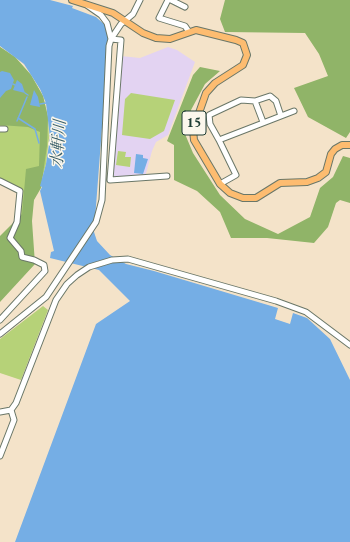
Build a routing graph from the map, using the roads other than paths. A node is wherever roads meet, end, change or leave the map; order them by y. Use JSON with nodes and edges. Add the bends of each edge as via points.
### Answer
{"nodes":[{"id":1,"x":72,"y":0,"type":"edge"},
{"id":2,"x":140,"y":0,"type":"edge"},
{"id":3,"x":168,"y":0,"type":"edge"},
{"id":4,"x":171,"y":0,"type":"edge"},
{"id":5,"x":84,"y":3,"type":"junction"},
{"id":6,"x":185,"y":7,"type":"dead end"},
{"id":7,"x":127,"y":21,"type":"junction"},
{"id":8,"x":189,"y":32,"type":"junction"},
{"id":9,"x":111,"y":39,"type":"junction"},
{"id":10,"x":108,"y":87,"type":"junction"},
{"id":11,"x":118,"y":87,"type":"junction"},
{"id":12,"x":255,"y":101,"type":"junction"},
{"id":13,"x":294,"y":111,"type":"dead end"},
{"id":14,"x":281,"y":116,"type":"junction"},
{"id":15,"x":264,"y":122,"type":"junction"},
{"id":16,"x":219,"y":140,"type":"junction"},
{"id":17,"x":350,"y":145,"type":"edge"},
{"id":18,"x":167,"y":176,"type":"dead end"},
{"id":19,"x":0,"y":181,"type":"edge"},
{"id":20,"x":220,"y":184,"type":"junction"},
{"id":21,"x":0,"y":321,"type":"edge"},
{"id":22,"x":2,"y":332,"type":"edge"},
{"id":23,"x":350,"y":345,"type":"edge"},
{"id":24,"x":11,"y":410,"type":"junction"},
{"id":25,"x":0,"y":412,"type":"edge"},
{"id":26,"x":0,"y":456,"type":"edge"}],
"edges":[{"from":1,"to":5,"type":"main road","number":"15"},
{"from":2,"to":7,"type":"street"},
{"from":3,"to":8,"type":"street","via":[[159,18],[185,26]]},
{"from":4,"to":6,"type":"street"},
{"from":5,"to":7,"type":"main road","number":"15"},
{"from":5,"to":9,"type":"street","via":[[101,15],[107,23]]},
{"from":7,"to":8,"type":"main road","number":"15","via":[[143,33],[156,38],[170,39]]},
{"from":7,"to":9,"type":"street","via":[[121,24]]},
{"from":8,"to":20,"type":"main road","number":"15","via":[[203,30],[236,40],[243,43],[247,50],[241,68],[220,80],[206,93],[193,126],[194,140]]},
{"from":9,"to":10,"type":"street"},
{"from":9,"to":11,"type":"street","via":[[121,40]]},
{"from":10,"to":11,"type":"street"},
{"from":10,"to":22,"type":"street","via":[[101,206],[96,222],[46,297]]},
{"from":11,"to":18,"type":"street","via":[[110,180]]},
{"from":12,"to":14,"type":"street","via":[[270,96],[276,101]]},
{"from":12,"to":15,"type":"street"},
{"from":12,"to":16,"type":"street","via":[[241,100],[209,114],[210,124]]},
{"from":13,"to":14,"type":"street"},
{"from":14,"to":15,"type":"street"},
{"from":15,"to":16,"type":"street"},
{"from":16,"to":20,"type":"street","via":[[236,175]]},
{"from":17,"to":20,"type":"main road","number":"15","via":[[335,148],[326,172],[318,178],[307,182],[280,183],[256,198],[236,196]]},
{"from":19,"to":21,"type":"street","via":[[20,192],[17,222],[10,238],[21,251],[22,257],[44,265],[45,271]]},
{"from":21,"to":22,"type":"street"},
{"from":23,"to":24,"type":"street","via":[[306,312],[276,301],[128,259],[112,260],[89,267],[77,275],[56,300]]},
{"from":24,"to":25,"type":"street"},
{"from":24,"to":26,"type":"street","via":[[14,420]]}]}
